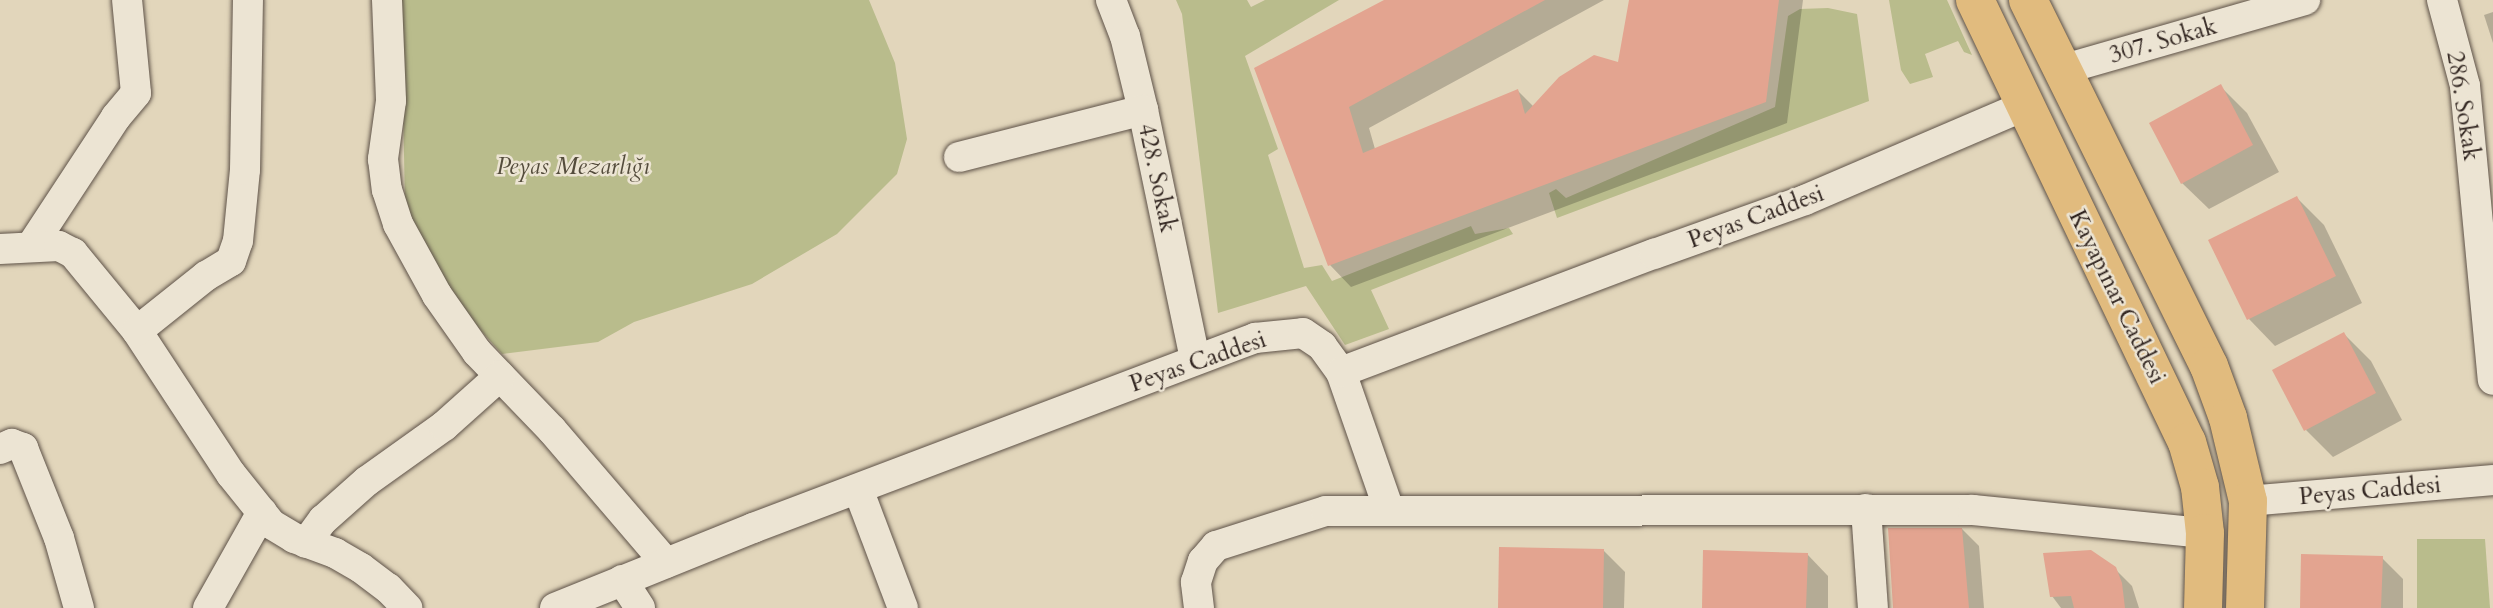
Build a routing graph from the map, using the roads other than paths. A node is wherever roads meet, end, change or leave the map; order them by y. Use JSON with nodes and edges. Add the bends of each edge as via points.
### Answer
{"nodes":[{"id":1,"x":127,"y":0,"type":"edge"},
{"id":2,"x":248,"y":0,"type":"edge"},
{"id":3,"x":387,"y":0,"type":"edge"},
{"id":4,"x":1111,"y":0,"type":"edge"},
{"id":5,"x":1975,"y":0,"type":"edge"},
{"id":6,"x":2028,"y":0,"type":"edge"},
{"id":7,"x":2305,"y":0,"type":"edge"},
{"id":8,"x":2442,"y":0,"type":"edge"},
{"id":9,"x":2061,"y":70,"type":"junction"},
{"id":10,"x":2024,"y":106,"type":"junction"},
{"id":11,"x":1143,"y":110,"type":"junction"},
{"id":12,"x":959,"y":157,"type":"dead end"},
{"id":13,"x":32,"y":245,"type":"junction"},
{"id":14,"x":0,"y":249,"type":"edge"},
{"id":15,"x":137,"y":331,"type":"junction"},
{"id":16,"x":1195,"y":358,"type":"junction"},
{"id":17,"x":1341,"y":373,"type":"junction"},
{"id":18,"x":500,"y":376,"type":"junction"},
{"id":19,"x":2493,"y":380,"type":"edge"},
{"id":20,"x":0,"y":449,"type":"edge"},
{"id":21,"x":2493,"y":480,"type":"edge"},
{"id":22,"x":858,"y":489,"type":"junction"},
{"id":23,"x":2248,"y":501,"type":"junction"},
{"id":24,"x":1866,"y":509,"type":"junction"},
{"id":25,"x":1389,"y":510,"type":"junction"},
{"id":26,"x":262,"y":512,"type":"junction"},
{"id":27,"x":2205,"y":533,"type":"junction"},
{"id":28,"x":306,"y":543,"type":"junction"},
{"id":29,"x":666,"y":563,"type":"junction"},
{"id":30,"x":622,"y":580,"type":"junction"},
{"id":31,"x":79,"y":608,"type":"edge"},
{"id":32,"x":208,"y":608,"type":"edge"},
{"id":33,"x":407,"y":608,"type":"edge"},
{"id":34,"x":555,"y":608,"type":"edge"},
{"id":35,"x":640,"y":608,"type":"edge"},
{"id":36,"x":903,"y":608,"type":"edge"},
{"id":37,"x":1199,"y":608,"type":"edge"},
{"id":38,"x":1872,"y":608,"type":"edge"},
{"id":39,"x":2203,"y":608,"type":"edge"},
{"id":40,"x":2245,"y":608,"type":"edge"}],
"edges":[{"from":1,"to":13,"type":"street","via":[[136,93]]},
{"from":2,"to":15,"type":"street","via":[[239,241],[231,261]]},
{"from":3,"to":18,"type":"street","via":[[391,101],[383,159],[387,190],[398,224],[437,295]]},
{"from":4,"to":11,"type":"street","name":"428. Sokak"},
{"from":5,"to":10,"type":"main road","name":"Kayapınar Caddesi"},
{"from":6,"to":9,"type":"main road","name":"Kayapınar Caddesi"},
{"from":7,"to":9,"type":"street","name":"307. Sokak"},
{"from":8,"to":19,"type":"street","name":"286. Sokak","via":[[2465,86]]},
{"from":9,"to":23,"type":"main road","name":"Kayapınar Caddesi","via":[[2209,366],[2228,418]]},
{"from":10,"to":17,"type":"street","name":"Peyas Caddesi","via":[[1805,200]]},
{"from":10,"to":27,"type":"main road","name":"Kayapınar Caddesi","via":[[2187,442],[2200,487]]},
{"from":11,"to":12,"type":"street"},
{"from":11,"to":16,"type":"street","name":"428. Sokak"},
{"from":13,"to":14,"type":"street"},
{"from":13,"to":15,"type":"street","via":[[59,246],[73,253]]},
{"from":15,"to":26,"type":"street","via":[[231,474]]},
{"from":16,"to":17,"type":"street","name":"Peyas Caddesi","via":[[1255,338],[1303,333],[1322,346]]},
{"from":16,"to":22,"type":"street","name":"Peyas Caddesi"},
{"from":17,"to":25,"type":"street"},
{"from":18,"to":28,"type":"street","via":[[444,426],[367,481],[323,520]]},
{"from":18,"to":29,"type":"street"},
{"from":20,"to":31,"type":"street","via":[[12,444],[23,448],[59,538]]},
{"from":21,"to":23,"type":"street","name":"Peyas Caddesi"},
{"from":22,"to":29,"type":"street","name":"Peyas Caddesi"},
{"from":22,"to":36,"type":"street"},
{"from":23,"to":40,"type":"main road","name":"Kayapınar Caddesi"},
{"from":24,"to":25,"type":"street"},
{"from":24,"to":27,"type":"street","via":[[1973,510]]},
{"from":24,"to":38,"type":"street"},
{"from":25,"to":37,"type":"street","via":[[1326,510],[1216,546],[1203,561],[1196,582]]},
{"from":26,"to":28,"type":"street","via":[[271,524]]},
{"from":26,"to":32,"type":"street"},
{"from":27,"to":39,"type":"main road","name":"Kayapınar Caddesi"},
{"from":28,"to":33,"type":"street","via":[[335,552],[361,568]]},
{"from":29,"to":30,"type":"street","name":"Peyas Caddesi"},
{"from":30,"to":34,"type":"street","name":"Peyas Caddesi"},
{"from":30,"to":35,"type":"street"}]}
